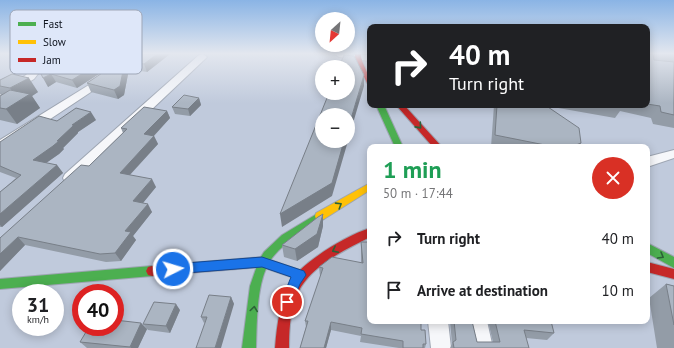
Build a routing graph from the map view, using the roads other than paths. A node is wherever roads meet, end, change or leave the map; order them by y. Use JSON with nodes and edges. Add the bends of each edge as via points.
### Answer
{"nodes":[{"id":1,"x":188,"y":70,"type":"edge"},
{"id":2,"x":33,"y":74,"type":"edge"},
{"id":3,"x":111,"y":74,"type":"edge"},
{"id":4,"x":0,"y":96,"type":"edge"},
{"id":5,"x":381,"y":108,"type":"edge"},
{"id":6,"x":403,"y":108,"type":"edge"},
{"id":7,"x":398,"y":144,"type":"edge"},
{"id":8,"x":435,"y":144,"type":"edge"},
{"id":9,"x":0,"y":146,"type":"edge"},
{"id":10,"x":674,"y":154,"type":"edge"},
{"id":11,"x":650,"y":161,"type":"edge"},
{"id":12,"x":367,"y":188,"type":"edge"},
{"id":13,"x":58,"y":189,"type":"edge"},
{"id":14,"x":367,"y":234,"type":"edge"},
{"id":15,"x":650,"y":250,"type":"edge"},
{"id":16,"x":262,"y":262,"type":"junction"},
{"id":17,"x":674,"y":263,"type":"edge"},
{"id":18,"x":650,"y":268,"type":"edge"},
{"id":19,"x":674,"y":274,"type":"edge"},
{"id":20,"x":300,"y":275,"type":"junction"},
{"id":21,"x":0,"y":284,"type":"edge"},
{"id":22,"x":438,"y":324,"type":"edge"},
{"id":23,"x":478,"y":324,"type":"edge"},
{"id":24,"x":249,"y":348,"type":"edge"},
{"id":25,"x":282,"y":348,"type":"edge"},
{"id":26,"x":442,"y":348,"type":"edge"},
{"id":27,"x":483,"y":348,"type":"edge"}],
"edges":[{"from":1,"to":13,"type":"street"},
{"from":2,"to":4,"type":"street"},
{"from":3,"to":9,"type":"street"},
{"from":5,"to":7,"type":"street"},
{"from":6,"to":8,"type":"street","one_way":true},
{"from":10,"to":11,"type":"street"},
{"from":16,"to":12,"type":"street","one_way":true,"via":[[288,237]]},
{"from":14,"to":20,"type":"street","one_way":true,"via":[[321,257]]},
{"from":15,"to":17,"type":"street","one_way":true},
{"from":16,"to":20,"type":"street"},
{"from":16,"to":21,"type":"street"},
{"from":24,"to":16,"type":"street","one_way":true},
{"from":18,"to":19,"type":"street"},
{"from":20,"to":25,"type":"street","via":[[287,302]]},
{"from":22,"to":26,"type":"street"},
{"from":23,"to":27,"type":"street"}]}
